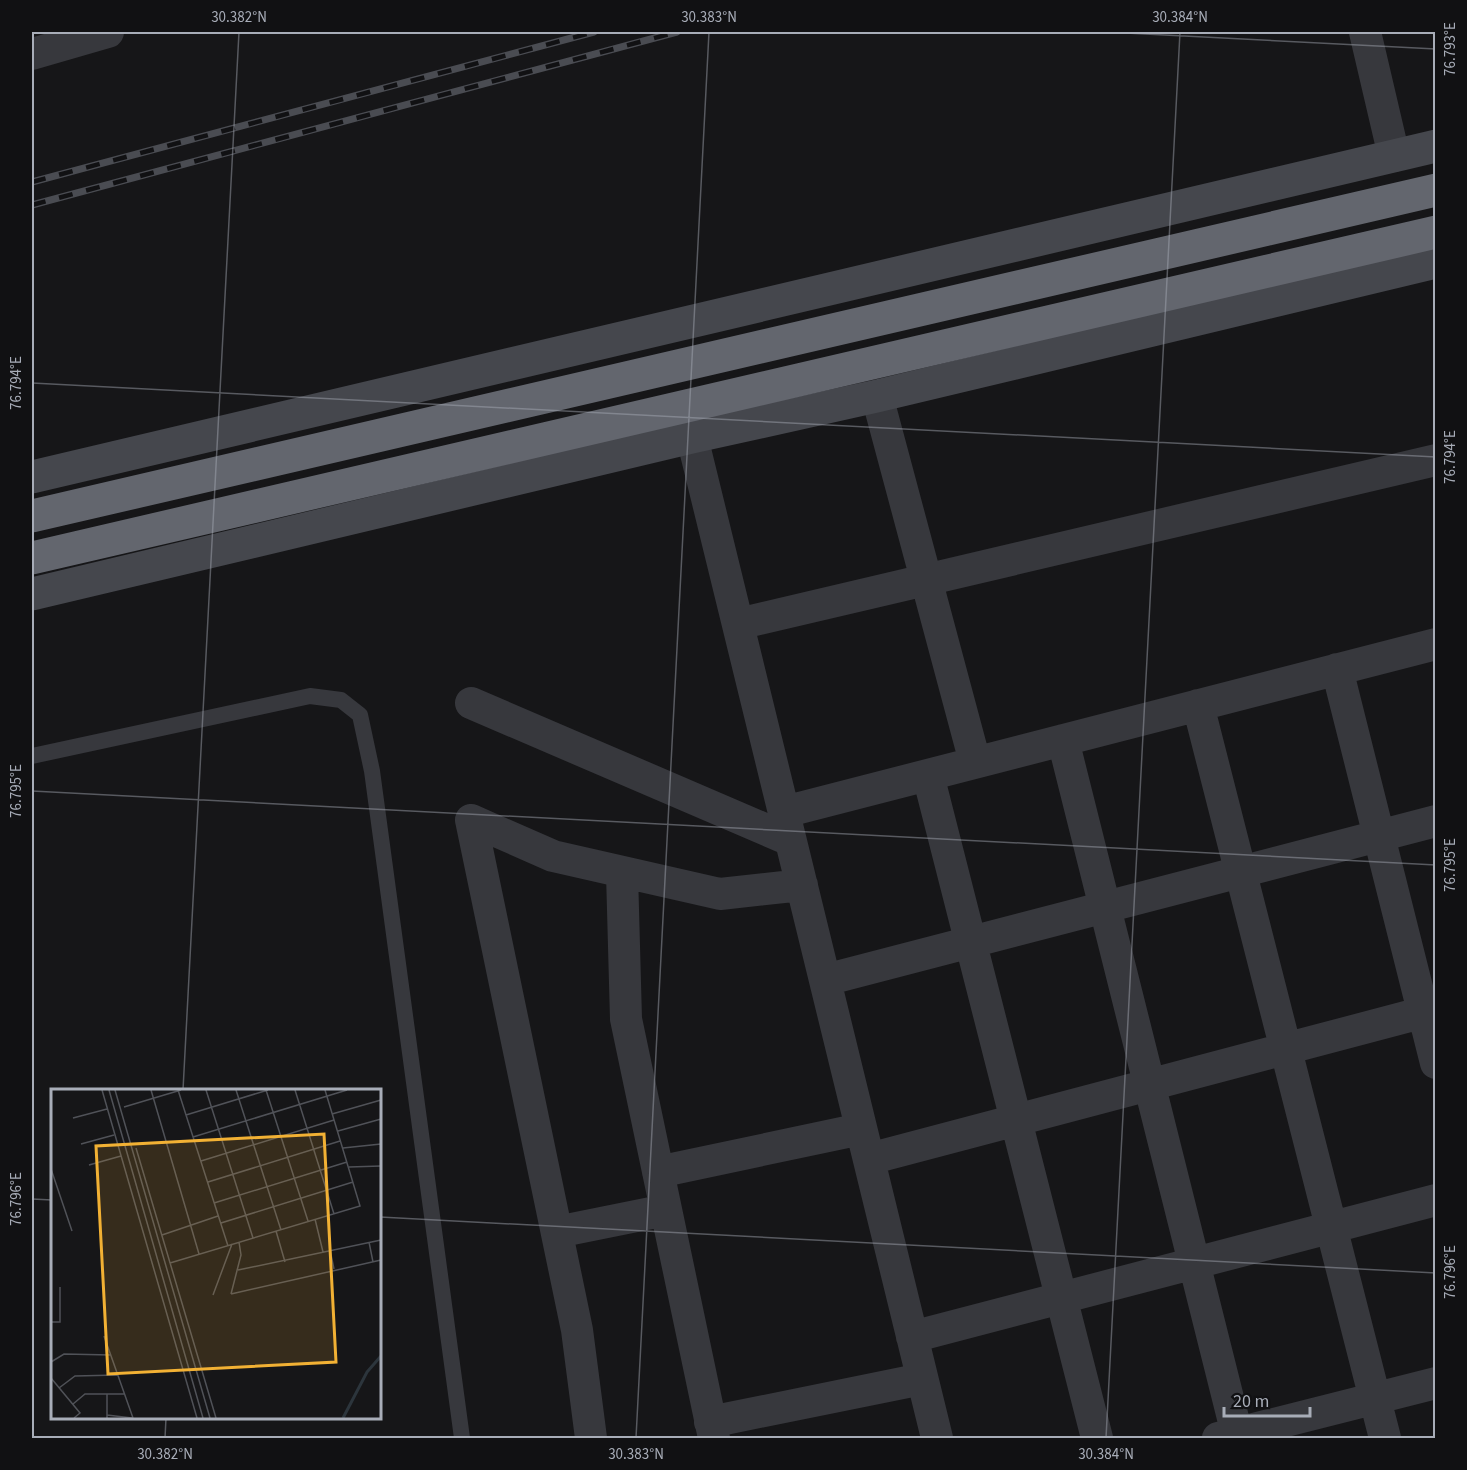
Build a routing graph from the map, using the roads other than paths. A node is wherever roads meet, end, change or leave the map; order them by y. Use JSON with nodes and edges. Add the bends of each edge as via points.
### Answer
{"nodes":[{"id":1,"x":108,"y":32,"type":"edge"},
{"id":2,"x":1365,"y":32,"type":"edge"},
{"id":3,"x":32,"y":54,"type":"edge"},
{"id":4,"x":1436,"y":146,"type":"edge"},
{"id":5,"x":1394,"y":156,"type":"junction"},
{"id":6,"x":1436,"y":190,"type":"edge"},
{"id":7,"x":1436,"y":232,"type":"edge"},
{"id":8,"x":1436,"y":262,"type":"edge"},
{"id":9,"x":877,"y":396,"type":"junction"},
{"id":10,"x":692,"y":437,"type":"junction"},
{"id":11,"x":1436,"y":460,"type":"edge"},
{"id":12,"x":32,"y":477,"type":"edge"},
{"id":13,"x":32,"y":516,"type":"edge"},
{"id":14,"x":32,"y":558,"type":"edge"},
{"id":15,"x":926,"y":579,"type":"junction"},
{"id":16,"x":32,"y":594,"type":"edge"},
{"id":17,"x":738,"y":624,"type":"junction"},
{"id":18,"x":1436,"y":644,"type":"edge"},
{"id":19,"x":1337,"y":669,"type":"junction"},
{"id":20,"x":471,"y":703,"type":"dead end"},
{"id":21,"x":1198,"y":705,"type":"junction"},
{"id":22,"x":1063,"y":740,"type":"junction"},
{"id":23,"x":32,"y":756,"type":"edge"},
{"id":24,"x":975,"y":762,"type":"junction"},
{"id":25,"x":928,"y":775,"type":"junction"},
{"id":26,"x":1436,"y":821,"type":"edge"},
{"id":27,"x":787,"y":826,"type":"junction"},
{"id":28,"x":1379,"y":836,"type":"junction"},
{"id":29,"x":1241,"y":872,"type":"junction"},
{"id":30,"x":621,"y":873,"type":"junction"},
{"id":31,"x":802,"y":885,"type":"junction"},
{"id":32,"x":1105,"y":907,"type":"junction"},
{"id":33,"x":970,"y":942,"type":"junction"},
{"id":34,"x":825,"y":980,"type":"junction"},
{"id":35,"x":1429,"y":1011,"type":"edge"},
{"id":36,"x":1286,"y":1049,"type":"junction"},
{"id":37,"x":1436,"y":1063,"type":"edge"},
{"id":38,"x":1150,"y":1085,"type":"junction"},
{"id":39,"x":1016,"y":1120,"type":"junction"},
{"id":40,"x":861,"y":1129,"type":"junction"},
{"id":41,"x":868,"y":1159,"type":"junction"},
{"id":42,"x":658,"y":1172,"type":"junction"},
{"id":43,"x":1436,"y":1200,"type":"edge"},
{"id":44,"x":666,"y":1210,"type":"junction"},
{"id":45,"x":1331,"y":1227,"type":"junction"},
{"id":46,"x":556,"y":1232,"type":"junction"},
{"id":47,"x":1194,"y":1263,"type":"junction"},
{"id":48,"x":1061,"y":1298,"type":"junction"},
{"id":49,"x":912,"y":1337,"type":"junction"},
{"id":50,"x":922,"y":1379,"type":"junction"},
{"id":51,"x":1436,"y":1383,"type":"edge"},
{"id":52,"x":1374,"y":1398,"type":"junction"},
{"id":53,"x":712,"y":1430,"type":"edge"},
{"id":54,"x":1231,"y":1437,"type":"edge"},
{"id":55,"x":462,"y":1438,"type":"edge"},
{"id":56,"x":591,"y":1438,"type":"edge"},
{"id":57,"x":937,"y":1438,"type":"edge"},
{"id":58,"x":1097,"y":1438,"type":"edge"},
{"id":59,"x":1385,"y":1438,"type":"edge"}],
"edges":[{"from":1,"to":3,"type":"street"},
{"from":2,"to":5,"type":"street"},
{"from":4,"to":5,"type":"street"},
{"from":5,"to":12,"type":"street"},
{"from":6,"to":13,"type":"highway"},
{"from":7,"to":14,"type":"highway"},
{"from":8,"to":9,"type":"street"},
{"from":9,"to":10,"type":"street"},
{"from":9,"to":15,"type":"street"},
{"from":10,"to":16,"type":"street"},
{"from":10,"to":17,"type":"street"},
{"from":11,"to":15,"type":"street"},
{"from":15,"to":17,"type":"street"},
{"from":15,"to":24,"type":"street"},
{"from":17,"to":27,"type":"street"},
{"from":18,"to":19,"type":"street"},
{"from":19,"to":21,"type":"street"},
{"from":19,"to":28,"type":"street"},
{"from":20,"to":27,"type":"street"},
{"from":21,"to":22,"type":"street"},
{"from":21,"to":29,"type":"street"},
{"from":22,"to":24,"type":"street"},
{"from":22,"to":32,"type":"street"},
{"from":23,"to":55,"type":"lane","via":[[310,696],[341,700],[360,715],[372,771]]},
{"from":24,"to":25,"type":"street"},
{"from":25,"to":27,"type":"street"},
{"from":25,"to":33,"type":"street"},
{"from":26,"to":28,"type":"street"},
{"from":27,"to":31,"type":"street"},
{"from":28,"to":29,"type":"street"},
{"from":28,"to":35,"type":"street"},
{"from":29,"to":32,"type":"street"},
{"from":29,"to":36,"type":"street"},
{"from":30,"to":31,"type":"street","via":[[720,894]]},
{"from":30,"to":42,"type":"street","via":[[626,1019]]},
{"from":30,"to":46,"type":"street","via":[[553,856],[471,820]]},
{"from":31,"to":34,"type":"street"},
{"from":32,"to":33,"type":"street"},
{"from":32,"to":38,"type":"street"},
{"from":33,"to":34,"type":"street"},
{"from":33,"to":39,"type":"street"},
{"from":34,"to":40,"type":"street"},
{"from":35,"to":36,"type":"street"},
{"from":35,"to":37,"type":"street"},
{"from":36,"to":38,"type":"street"},
{"from":36,"to":45,"type":"street"},
{"from":38,"to":39,"type":"street"},
{"from":38,"to":47,"type":"street"},
{"from":39,"to":41,"type":"street"},
{"from":39,"to":48,"type":"street"},
{"from":40,"to":41,"type":"street"},
{"from":40,"to":42,"type":"street"},
{"from":41,"to":49,"type":"street"},
{"from":42,"to":44,"type":"street"},
{"from":43,"to":45,"type":"street"},
{"from":44,"to":46,"type":"street"},
{"from":44,"to":53,"type":"street"},
{"from":45,"to":47,"type":"street"},
{"from":45,"to":52,"type":"street"},
{"from":46,"to":56,"type":"street","via":[[577,1330]]},
{"from":47,"to":48,"type":"street"},
{"from":47,"to":54,"type":"street"},
{"from":48,"to":49,"type":"street"},
{"from":48,"to":58,"type":"street"},
{"from":49,"to":50,"type":"street"},
{"from":50,"to":53,"type":"street"},
{"from":50,"to":57,"type":"street"},
{"from":51,"to":52,"type":"street"},
{"from":52,"to":54,"type":"street"},
{"from":52,"to":59,"type":"street"}]}
